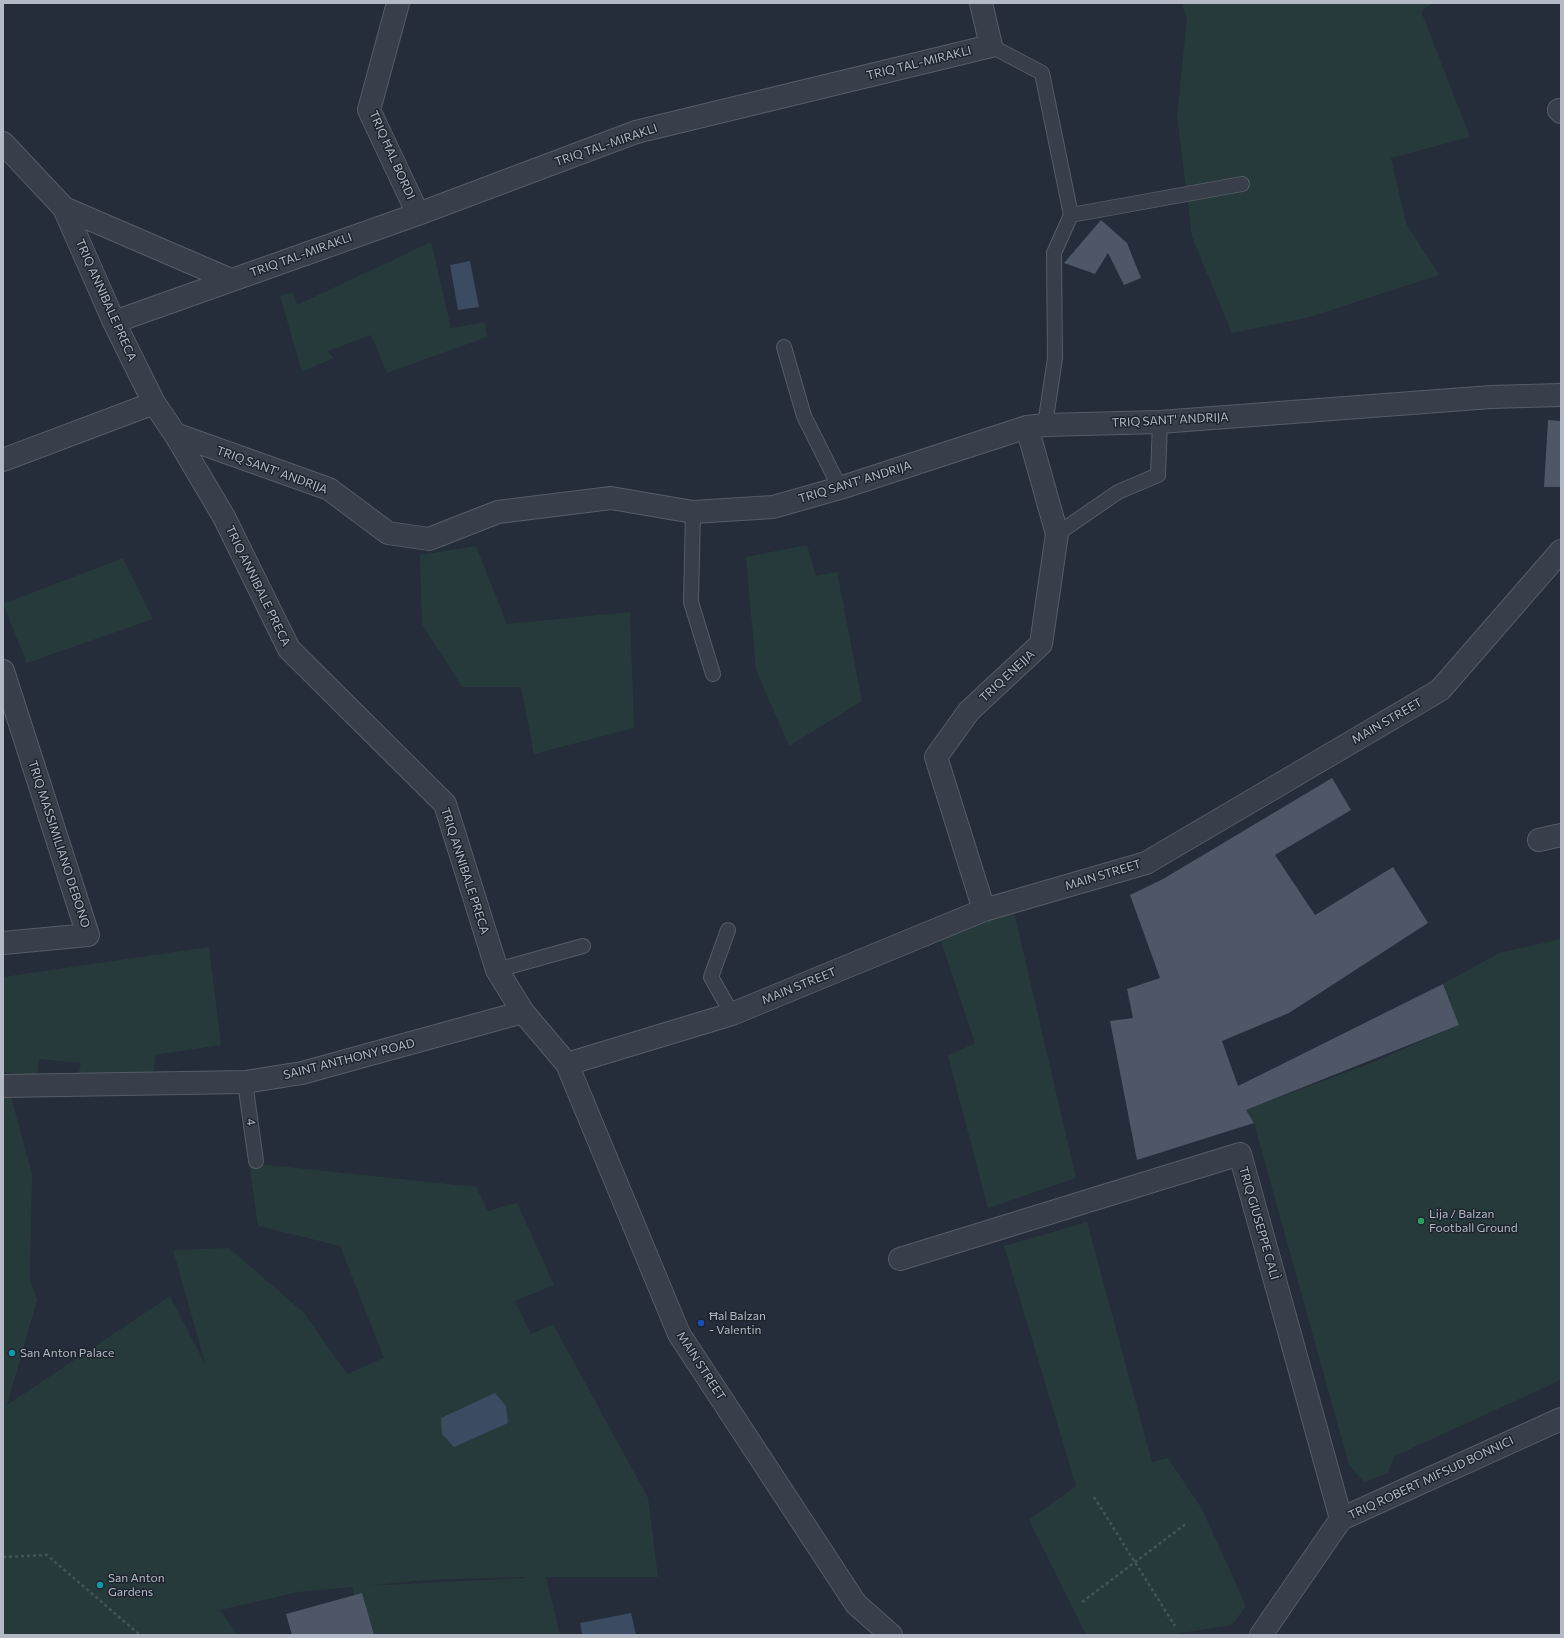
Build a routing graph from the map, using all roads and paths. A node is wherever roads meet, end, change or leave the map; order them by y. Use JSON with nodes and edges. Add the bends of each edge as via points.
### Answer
{"nodes":[{"id":1,"x":398,"y":3,"type":"edge"},
{"id":2,"x":981,"y":3,"type":"edge"},
{"id":3,"x":991,"y":46,"type":"junction"},
{"id":4,"x":3,"y":143,"type":"edge"},
{"id":5,"x":1242,"y":184,"type":"dead end"},
{"id":6,"x":64,"y":208,"type":"junction"},
{"id":7,"x":418,"y":214,"type":"junction"},
{"id":8,"x":1071,"y":215,"type":"junction"},
{"id":9,"x":231,"y":280,"type":"junction"},
{"id":10,"x":114,"y":322,"type":"junction"},
{"id":11,"x":784,"y":347,"type":"dead end"},
{"id":12,"x":1561,"y":395,"type":"edge"},
{"id":13,"x":154,"y":403,"type":"junction"},
{"id":14,"x":1160,"y":422,"type":"junction"},
{"id":15,"x":1036,"y":426,"type":"junction"},
{"id":16,"x":175,"y":434,"type":"junction"},
{"id":17,"x":3,"y":460,"type":"edge"},
{"id":18,"x":840,"y":488,"type":"junction"},
{"id":19,"x":693,"y":512,"type":"junction"},
{"id":20,"x":1057,"y":534,"type":"junction"},
{"id":21,"x":1561,"y":551,"type":"edge"},
{"id":22,"x":3,"y":671,"type":"edge"},
{"id":23,"x":713,"y":674,"type":"dead end"},
{"id":24,"x":1561,"y":835,"type":"edge"},
{"id":25,"x":1539,"y":840,"type":"dead end"},
{"id":26,"x":984,"y":910,"type":"junction"},
{"id":27,"x":728,"y":930,"type":"dead end"},
{"id":28,"x":3,"y":942,"type":"edge"},
{"id":29,"x":584,"y":946,"type":"dead end"},
{"id":30,"x":497,"y":970,"type":"junction"},
{"id":31,"x":523,"y":1012,"type":"junction"},
{"id":32,"x":732,"y":1014,"type":"junction"},
{"id":33,"x":567,"y":1064,"type":"junction"},
{"id":34,"x":245,"y":1082,"type":"junction"},
{"id":35,"x":3,"y":1086,"type":"edge"},
{"id":36,"x":256,"y":1161,"type":"dead end"},
{"id":37,"x":900,"y":1259,"type":"dead end"},
{"id":38,"x":1561,"y":1419,"type":"edge"},
{"id":39,"x":1094,"y":1497,"type":"dead end"},
{"id":40,"x":1342,"y":1519,"type":"junction"},
{"id":41,"x":1187,"y":1523,"type":"dead end"},
{"id":42,"x":3,"y":1557,"type":"edge"},
{"id":43,"x":1134,"y":1562,"type":"junction"},
{"id":44,"x":1082,"y":1602,"type":"dead end"},
{"id":45,"x":1175,"y":1626,"type":"dead end"},
{"id":46,"x":140,"y":1635,"type":"edge"},
{"id":47,"x":891,"y":1635,"type":"edge"},
{"id":48,"x":1261,"y":1635,"type":"edge"}],
"edges":[{"from":1,"to":7,"type":"street","name":"TRIQ ĦAL BORDI","via":[[370,110]]},
{"from":2,"to":3,"type":"street"},
{"from":3,"to":7,"type":"street","name":"TRIQ TAL-MIRAKLI","via":[[636,132]]},
{"from":3,"to":8,"type":"lane","via":[[1042,73]]},
{"from":4,"to":6,"type":"street","name":"TRIQ ANNIBALE PRECA"},
{"from":5,"to":8,"type":"lane"},
{"from":6,"to":9,"type":"street"},
{"from":6,"to":10,"type":"street","name":"TRIQ ANNIBALE PRECA"},
{"from":7,"to":9,"type":"street","name":"TRIQ TAL-MIRAKLI"},
{"from":8,"to":15,"type":"lane","via":[[1054,253],[1055,358]]},
{"from":9,"to":10,"type":"street","name":"TRIQ TAL-MIRAKLI"},
{"from":10,"to":13,"type":"street","name":"TRIQ ANNIBALE PRECA"},
{"from":11,"to":18,"type":"lane","via":[[804,416]]},
{"from":12,"to":14,"type":"street","name":"TRIQ SANT' ANDRIJA","via":[[1491,397]]},
{"from":13,"to":16,"type":"street","name":"TRIQ ANNIBALE PRECA"},
{"from":13,"to":17,"type":"street"},
{"from":14,"to":15,"type":"street","name":"TRIQ SANT' ANDRIJA"},
{"from":14,"to":20,"type":"lane","via":[[1158,475],[1118,492]]},
{"from":15,"to":18,"type":"street","name":"TRIQ SANT' ANDRIJA"},
{"from":15,"to":20,"type":"street","name":"TRIQ ENEJJA"},
{"from":16,"to":19,"type":"street","name":"TRIQ SANT' ANDRIJA","via":[[329,490],[388,533],[429,539],[498,512],[611,498]]},
{"from":16,"to":30,"type":"street","name":"TRIQ ANNIBALE PRECA","via":[[224,517],[288,649],[444,804]]},
{"from":18,"to":19,"type":"street","name":"TRIQ SANT' ANDRIJA","via":[[773,507]]},
{"from":19,"to":23,"type":"lane","via":[[691,602]]},
{"from":20,"to":26,"type":"street","name":"TRIQ ENEJJA","via":[[1041,644],[969,711],[936,757]]},
{"from":21,"to":26,"type":"street","name":"MAIN STREET","via":[[1440,690],[1146,863]]},
{"from":22,"to":28,"type":"street","name":"TRIQ MASSIMILIANO DEBONO","via":[[88,935]]},
{"from":24,"to":25,"type":"street"},
{"from":26,"to":32,"type":"street","name":"MAIN STREET"},
{"from":27,"to":32,"type":"lane","via":[[711,977]]},
{"from":29,"to":30,"type":"lane"},
{"from":30,"to":31,"type":"street","name":"TRIQ ANNIBALE PRECA"},
{"from":31,"to":33,"type":"street","name":"MAIN STREET"},
{"from":31,"to":34,"type":"street","name":"SAINT ANTHONY ROAD","via":[[302,1073]]},
{"from":32,"to":33,"type":"street","name":"MAIN STREET"},
{"from":33,"to":47,"type":"street","name":"MAIN STREET","via":[[679,1334],[856,1604]]},
{"from":34,"to":35,"type":"street","name":"SAINT ANTHONY ROAD"},
{"from":34,"to":36,"type":"lane","name":"4"},
{"from":37,"to":40,"type":"street","name":"TRIQ GIUSEPPE CALÌ","via":[[1240,1154]]},
{"from":38,"to":40,"type":"street","name":"TRIQ ROBERT MIFSUD BONNICI"},
{"from":39,"to":43,"type":"path"},
{"from":40,"to":48,"type":"street","name":"TRIQ ROBERT MIFSUD BONNICI"},
{"from":41,"to":43,"type":"path"},
{"from":42,"to":46,"type":"path","via":[[46,1555]]},
{"from":43,"to":44,"type":"path"},
{"from":43,"to":45,"type":"path"}]}
